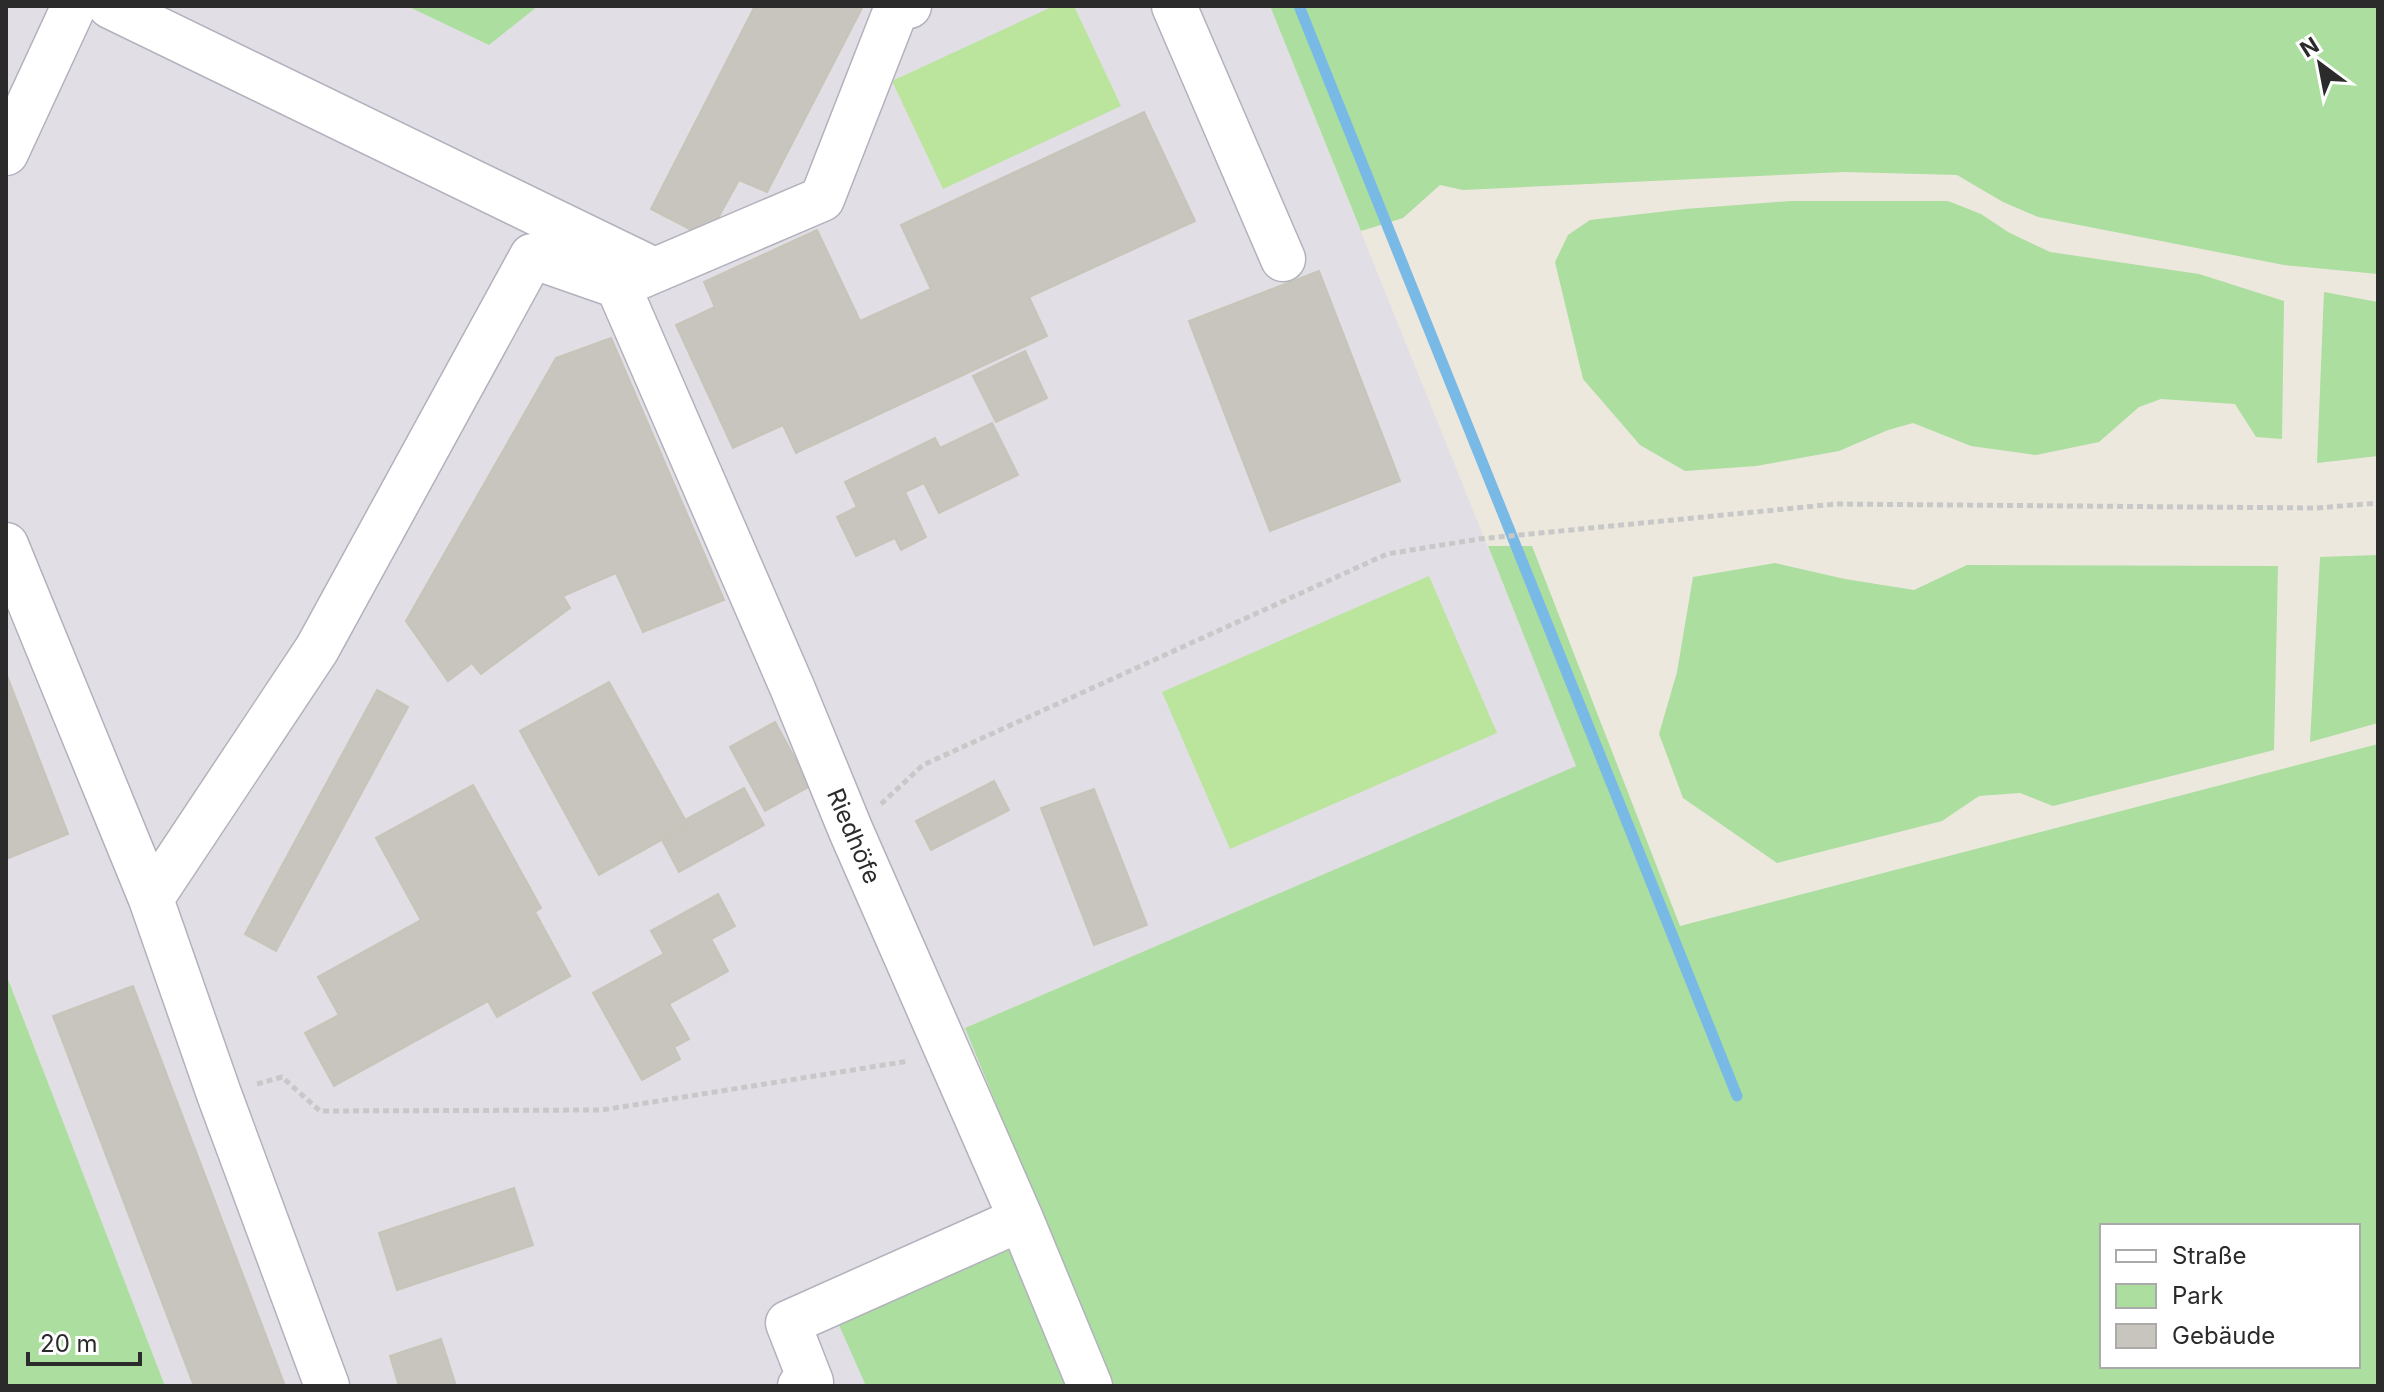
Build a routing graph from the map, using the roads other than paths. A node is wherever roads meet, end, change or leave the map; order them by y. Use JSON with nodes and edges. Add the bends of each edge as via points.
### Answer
{"nodes":[{"id":1,"x":74,"y":6,"type":"edge"},
{"id":2,"x":110,"y":6,"type":"edge"},
{"id":3,"x":909,"y":6,"type":"edge"},
{"id":4,"x":1174,"y":6,"type":"edge"},
{"id":5,"x":6,"y":153,"type":"edge"},
{"id":6,"x":1283,"y":259,"type":"dead end"},
{"id":7,"x":636,"y":278,"type":"junction"},
{"id":8,"x":6,"y":545,"type":"edge"},
{"id":9,"x":151,"y":899,"type":"junction"},
{"id":10,"x":1021,"y":1219,"type":"junction"},
{"id":11,"x":327,"y":1386,"type":"edge"},
{"id":12,"x":800,"y":1386,"type":"edge"},
{"id":13,"x":1090,"y":1386,"type":"edge"}],
"edges":[{"from":1,"to":5,"type":"street"},
{"from":2,"to":7,"type":"street"},
{"from":3,"to":7,"type":"street","via":[[897,7],[822,199]]},
{"from":4,"to":6,"type":"street"},
{"from":7,"to":9,"type":"street","via":[[532,256],[317,649]]},
{"from":7,"to":10,"type":"street","name":"Riedhöfe","via":[[792,687]]},
{"from":8,"to":9,"type":"street"},
{"from":9,"to":11,"type":"street"},
{"from":10,"to":12,"type":"street","via":[[788,1323],[811,1382]]},
{"from":10,"to":13,"type":"street","name":"Riedhöfe"}]}
